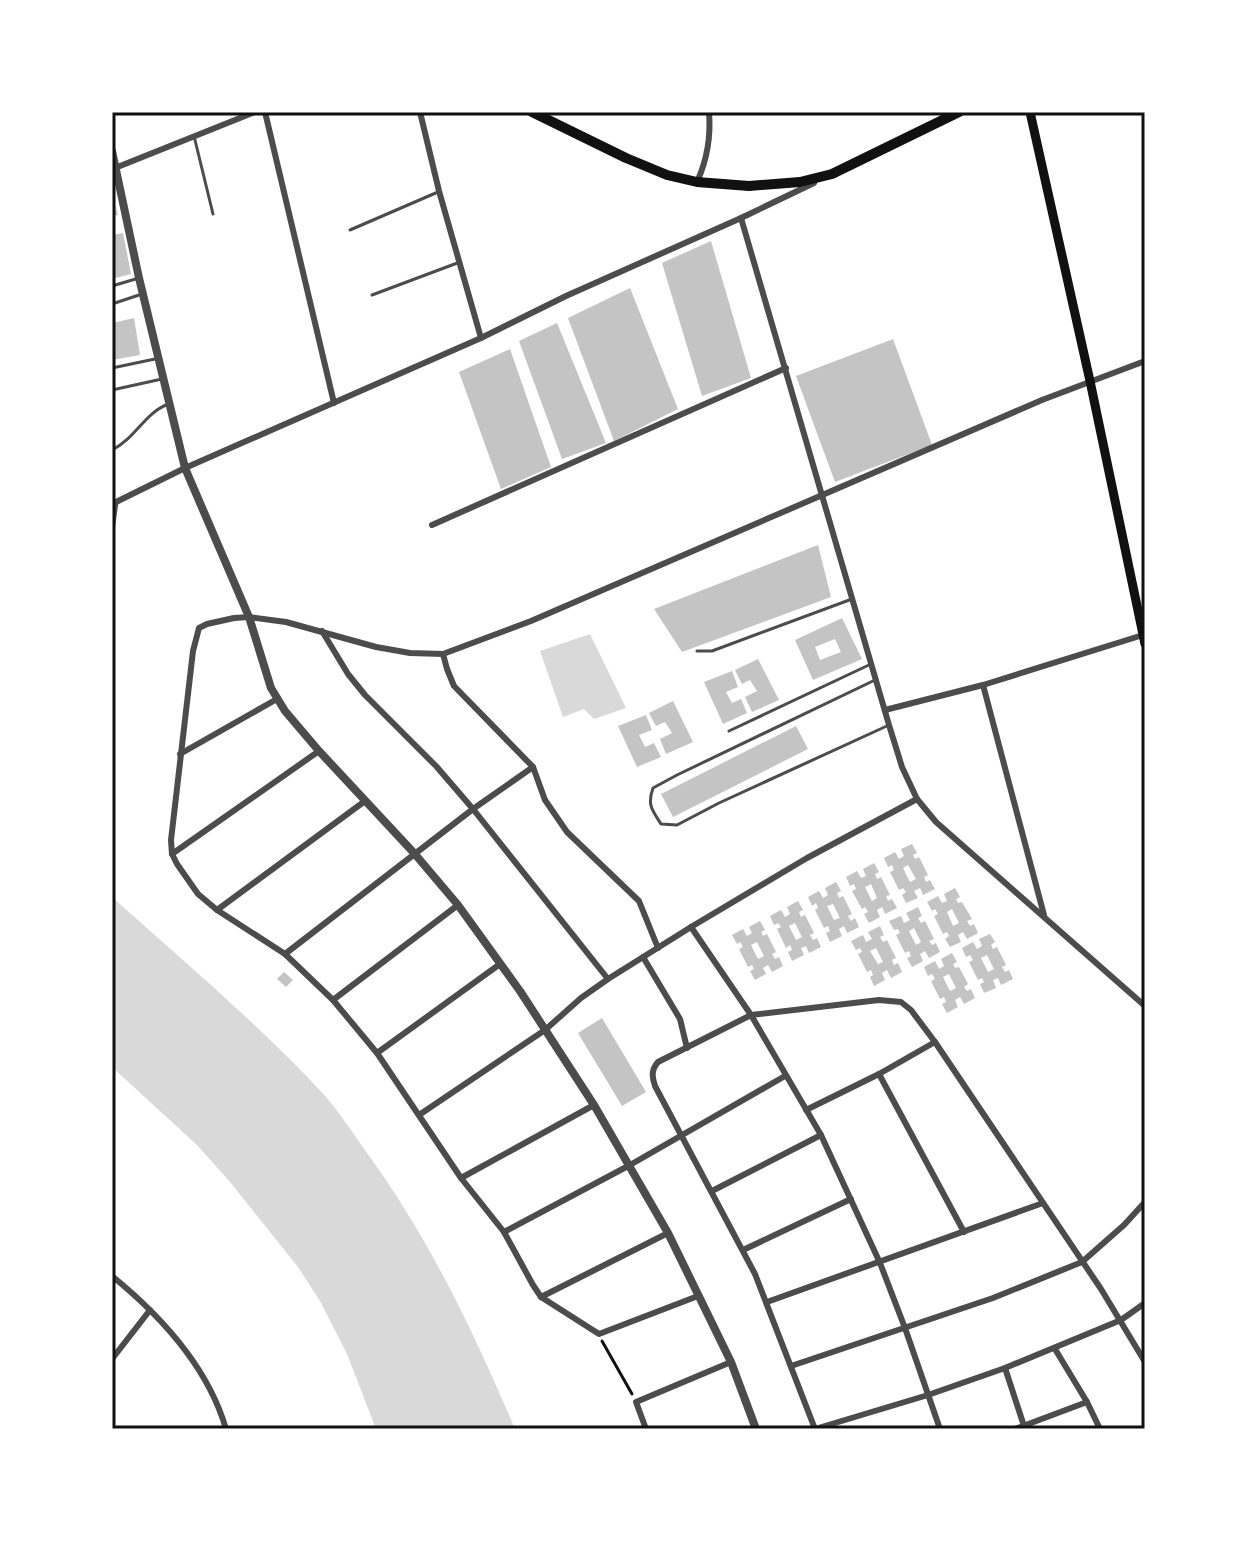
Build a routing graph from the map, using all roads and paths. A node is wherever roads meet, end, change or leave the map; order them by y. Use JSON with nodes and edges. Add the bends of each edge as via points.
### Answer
{"nodes":[{"id":1,"x":255,"y":112,"type":"edge"},
{"id":2,"x":265,"y":112,"type":"edge"},
{"id":3,"x":420,"y":112,"type":"edge"},
{"id":4,"x":532,"y":112,"type":"edge"},
{"id":5,"x":709,"y":112,"type":"edge"},
{"id":6,"x":959,"y":112,"type":"edge"},
{"id":7,"x":1030,"y":112,"type":"edge"},
{"id":8,"x":236,"y":115,"type":"edge"},
{"id":9,"x":194,"y":136,"type":"junction"},
{"id":10,"x":112,"y":154,"type":"edge"},
{"id":11,"x":115,"y":168,"type":"junction"},
{"id":12,"x":832,"y":174,"type":"junction"},
{"id":13,"x":697,"y":182,"type":"junction"},
{"id":14,"x":439,"y":191,"type":"junction"},
{"id":15,"x":213,"y":214,"type":"dead end"},
{"id":16,"x":741,"y":218,"type":"junction"},
{"id":17,"x":350,"y":230,"type":"dead end"},
{"id":18,"x":460,"y":262,"type":"junction"},
{"id":19,"x":139,"y":278,"type":"junction"},
{"id":20,"x":112,"y":286,"type":"edge"},
{"id":21,"x":142,"y":294,"type":"junction"},
{"id":22,"x":372,"y":295,"type":"dead end"},
{"id":23,"x":112,"y":304,"type":"edge"},
{"id":24,"x":481,"y":338,"type":"junction"},
{"id":25,"x":158,"y":358,"type":"junction"},
{"id":26,"x":1145,"y":361,"type":"edge"},
{"id":27,"x":112,"y":368,"type":"edge"},
{"id":28,"x":786,"y":368,"type":"junction"},
{"id":29,"x":162,"y":379,"type":"junction"},
{"id":30,"x":1090,"y":381,"type":"junction"},
{"id":31,"x":112,"y":390,"type":"edge"},
{"id":32,"x":334,"y":403,"type":"junction"},
{"id":33,"x":169,"y":404,"type":"junction"},
{"id":34,"x":112,"y":450,"type":"edge"},
{"id":35,"x":185,"y":468,"type":"junction"},
{"id":36,"x":822,"y":496,"type":"junction"},
{"id":37,"x":114,"y":503,"type":"edge"},
{"id":38,"x":432,"y":525,"type":"dead end"},
{"id":39,"x":112,"y":538,"type":"edge"},
{"id":40,"x":852,"y":599,"type":"junction"},
{"id":41,"x":249,"y":617,"type":"junction"},
{"id":42,"x":322,"y":631,"type":"junction"},
{"id":43,"x":1144,"y":640,"type":"edge"},
{"id":44,"x":697,"y":651,"type":"dead end"},
{"id":45,"x":443,"y":654,"type":"junction"},
{"id":46,"x":871,"y":664,"type":"junction"},
{"id":47,"x":876,"y":679,"type":"junction"},
{"id":48,"x":983,"y":685,"type":"junction"},
{"id":49,"x":277,"y":699,"type":"junction"},
{"id":50,"x":885,"y":710,"type":"junction"},
{"id":51,"x":889,"y":725,"type":"junction"},
{"id":52,"x":729,"y":731,"type":"dead end"},
{"id":53,"x":319,"y":751,"type":"junction"},
{"id":54,"x":180,"y":754,"type":"junction"},
{"id":55,"x":533,"y":767,"type":"junction"},
{"id":56,"x":917,"y":799,"type":"junction"},
{"id":57,"x":365,"y":801,"type":"junction"},
{"id":58,"x":473,"y":809,"type":"junction"},
{"id":59,"x":414,"y":853,"type":"junction"},
{"id":60,"x":172,"y":854,"type":"junction"},
{"id":61,"x":458,"y":905,"type":"junction"},
{"id":62,"x":217,"y":910,"type":"junction"},
{"id":63,"x":1044,"y":915,"type":"junction"},
{"id":64,"x":691,"y":927,"type":"junction"},
{"id":65,"x":658,"y":948,"type":"junction"},
{"id":66,"x":285,"y":954,"type":"junction"},
{"id":67,"x":643,"y":957,"type":"junction"},
{"id":68,"x":500,"y":964,"type":"junction"},
{"id":69,"x":608,"y":979,"type":"junction"},
{"id":70,"x":333,"y":1000,"type":"junction"},
{"id":71,"x":1145,"y":1006,"type":"edge"},
{"id":72,"x":751,"y":1015,"type":"junction"},
{"id":73,"x":545,"y":1030,"type":"junction"},
{"id":74,"x":935,"y":1042,"type":"junction"},
{"id":75,"x":687,"y":1048,"type":"junction"},
{"id":76,"x":377,"y":1053,"type":"junction"},
{"id":77,"x":879,"y":1074,"type":"junction"},
{"id":78,"x":785,"y":1076,"type":"junction"},
{"id":79,"x":594,"y":1105,"type":"junction"},
{"id":80,"x":806,"y":1110,"type":"junction"},
{"id":81,"x":419,"y":1115,"type":"junction"},
{"id":82,"x":821,"y":1135,"type":"junction"},
{"id":83,"x":682,"y":1136,"type":"junction"},
{"id":84,"x":630,"y":1165,"type":"junction"},
{"id":85,"x":461,"y":1178,"type":"junction"},
{"id":86,"x":712,"y":1191,"type":"junction"},
{"id":87,"x":851,"y":1199,"type":"junction"},
{"id":88,"x":1145,"y":1202,"type":"edge"},
{"id":89,"x":1043,"y":1203,"type":"junction"},
{"id":90,"x":504,"y":1232,"type":"junction"},
{"id":91,"x":964,"y":1232,"type":"junction"},
{"id":92,"x":668,"y":1233,"type":"junction"},
{"id":93,"x":743,"y":1250,"type":"junction"},
{"id":94,"x":1082,"y":1262,"type":"junction"},
{"id":95,"x":880,"y":1263,"type":"junction"},
{"id":96,"x":112,"y":1276,"type":"edge"},
{"id":97,"x":698,"y":1296,"type":"junction"},
{"id":98,"x":541,"y":1297,"type":"junction"},
{"id":99,"x":767,"y":1302,"type":"junction"},
{"id":100,"x":1145,"y":1303,"type":"edge"},
{"id":101,"x":150,"y":1310,"type":"junction"},
{"id":102,"x":1121,"y":1320,"type":"junction"},
{"id":103,"x":905,"y":1328,"type":"junction"},
{"id":104,"x":599,"y":1334,"type":"junction"},
{"id":105,"x":1055,"y":1349,"type":"junction"},
{"id":106,"x":112,"y":1359,"type":"edge"},
{"id":107,"x":731,"y":1362,"type":"junction"},
{"id":108,"x":1145,"y":1362,"type":"edge"},
{"id":109,"x":791,"y":1366,"type":"junction"},
{"id":110,"x":1005,"y":1368,"type":"junction"},
{"id":111,"x":928,"y":1395,"type":"junction"},
{"id":112,"x":636,"y":1402,"type":"junction"},
{"id":113,"x":1087,"y":1402,"type":"junction"},
{"id":114,"x":1025,"y":1427,"type":"edge"},
{"id":115,"x":226,"y":1429,"type":"edge"},
{"id":116,"x":646,"y":1429,"type":"edge"},
{"id":117,"x":756,"y":1429,"type":"edge"},
{"id":118,"x":815,"y":1429,"type":"edge"},
{"id":119,"x":940,"y":1429,"type":"edge"},
{"id":120,"x":1015,"y":1429,"type":"edge"},
{"id":121,"x":1100,"y":1429,"type":"edge"}],
"edges":[{"from":1,"to":8,"type":"street"},
{"from":2,"to":32,"type":"street"},
{"from":3,"to":14,"type":"street"},
{"from":4,"to":13,"type":"main road","via":[[667,175]]},
{"from":5,"to":13,"type":"street","via":[[708,146]]},
{"from":6,"to":12,"type":"main road"},
{"from":7,"to":30,"type":"main road"},
{"from":8,"to":9,"type":"street"},
{"from":9,"to":11,"type":"street"},
{"from":9,"to":15,"type":"lane"},
{"from":10,"to":11,"type":"street"},
{"from":11,"to":19,"type":"street"},
{"from":12,"to":13,"type":"main road","via":[[769,186]]},
{"from":12,"to":16,"type":"street"},
{"from":14,"to":17,"type":"lane"},
{"from":14,"to":18,"type":"street"},
{"from":16,"to":24,"type":"street"},
{"from":16,"to":28,"type":"street"},
{"from":18,"to":22,"type":"lane"},
{"from":18,"to":24,"type":"street"},
{"from":19,"to":20,"type":"lane"},
{"from":19,"to":21,"type":"street"},
{"from":21,"to":23,"type":"lane"},
{"from":21,"to":25,"type":"street"},
{"from":24,"to":32,"type":"street"},
{"from":25,"to":27,"type":"lane"},
{"from":25,"to":29,"type":"street"},
{"from":26,"to":30,"type":"street"},
{"from":28,"to":36,"type":"street"},
{"from":28,"to":38,"type":"street"},
{"from":29,"to":31,"type":"lane"},
{"from":29,"to":33,"type":"street"},
{"from":30,"to":36,"type":"street"},
{"from":30,"to":43,"type":"main road"},
{"from":32,"to":35,"type":"street"},
{"from":33,"to":34,"type":"lane","via":[[158,407]]},
{"from":33,"to":35,"type":"street"},
{"from":35,"to":37,"type":"street"},
{"from":35,"to":41,"type":"street"},
{"from":36,"to":40,"type":"street"},
{"from":36,"to":45,"type":"street"},
{"from":37,"to":39,"type":"lane"},
{"from":40,"to":44,"type":"lane","via":[[712,651]]},
{"from":40,"to":46,"type":"street"},
{"from":41,"to":42,"type":"street"},
{"from":41,"to":49,"type":"street"},
{"from":41,"to":54,"type":"street","via":[[199,628]]},
{"from":42,"to":45,"type":"street","via":[[376,647]]},
{"from":42,"to":58,"type":"street","via":[[365,695]]},
{"from":43,"to":48,"type":"street"},
{"from":45,"to":55,"type":"street","via":[[454,686]]},
{"from":46,"to":47,"type":"street"},
{"from":46,"to":52,"type":"lane"},
{"from":47,"to":50,"type":"street"},
{"from":47,"to":51,"type":"lane","via":[[653,788],[652,810],[661,824],[677,825]]},
{"from":48,"to":50,"type":"street"},
{"from":48,"to":63,"type":"street"},
{"from":49,"to":53,"type":"street"},
{"from":49,"to":54,"type":"street"},
{"from":50,"to":51,"type":"street"},
{"from":51,"to":56,"type":"street"},
{"from":53,"to":57,"type":"street"},
{"from":53,"to":60,"type":"street"},
{"from":54,"to":60,"type":"street"},
{"from":55,"to":58,"type":"street"},
{"from":55,"to":65,"type":"street","via":[[545,800],[567,832],[639,901]]},
{"from":56,"to":63,"type":"street","via":[[957,842]]},
{"from":56,"to":64,"type":"street"},
{"from":57,"to":59,"type":"street"},
{"from":57,"to":62,"type":"street"},
{"from":58,"to":59,"type":"street"},
{"from":58,"to":69,"type":"street"},
{"from":59,"to":61,"type":"street"},
{"from":59,"to":66,"type":"street"},
{"from":60,"to":62,"type":"street","via":[[198,894]]},
{"from":61,"to":68,"type":"street"},
{"from":61,"to":70,"type":"street"},
{"from":62,"to":66,"type":"street"},
{"from":63,"to":71,"type":"street"},
{"from":64,"to":65,"type":"street"},
{"from":64,"to":72,"type":"street"},
{"from":65,"to":67,"type":"street"},
{"from":66,"to":70,"type":"street"},
{"from":67,"to":69,"type":"street"},
{"from":67,"to":75,"type":"street","via":[[680,1019]]},
{"from":68,"to":73,"type":"street"},
{"from":68,"to":76,"type":"street"},
{"from":69,"to":73,"type":"street"},
{"from":70,"to":76,"type":"street"},
{"from":72,"to":74,"type":"street","via":[[893,1000],[911,1010]]},
{"from":72,"to":75,"type":"street"},
{"from":72,"to":78,"type":"street"},
{"from":73,"to":79,"type":"street"},
{"from":73,"to":81,"type":"street"},
{"from":74,"to":77,"type":"street"},
{"from":74,"to":89,"type":"street"},
{"from":75,"to":83,"type":"street","via":[[658,1062],[652,1073]]},
{"from":76,"to":81,"type":"street"},
{"from":77,"to":80,"type":"street"},
{"from":77,"to":91,"type":"street"},
{"from":78,"to":80,"type":"street"},
{"from":78,"to":83,"type":"street"},
{"from":79,"to":84,"type":"street"},
{"from":79,"to":85,"type":"street"},
{"from":80,"to":82,"type":"street"},
{"from":81,"to":85,"type":"street"},
{"from":82,"to":86,"type":"street"},
{"from":82,"to":87,"type":"street"},
{"from":83,"to":84,"type":"street"},
{"from":83,"to":86,"type":"street"},
{"from":84,"to":90,"type":"street"},
{"from":84,"to":92,"type":"street"},
{"from":85,"to":90,"type":"street"},
{"from":86,"to":93,"type":"street"},
{"from":87,"to":93,"type":"street"},
{"from":87,"to":95,"type":"street"},
{"from":88,"to":94,"type":"street"},
{"from":89,"to":91,"type":"street"},
{"from":89,"to":94,"type":"street"},
{"from":90,"to":98,"type":"street"},
{"from":91,"to":95,"type":"street"},
{"from":92,"to":97,"type":"street"},
{"from":92,"to":98,"type":"street"},
{"from":93,"to":99,"type":"street"},
{"from":94,"to":102,"type":"street"},
{"from":94,"to":103,"type":"street"},
{"from":95,"to":99,"type":"street"},
{"from":95,"to":103,"type":"street"},
{"from":96,"to":101,"type":"street"},
{"from":97,"to":104,"type":"street"},
{"from":97,"to":107,"type":"street"},
{"from":98,"to":104,"type":"street"},
{"from":99,"to":109,"type":"street"},
{"from":100,"to":102,"type":"street"},
{"from":101,"to":106,"type":"street"},
{"from":101,"to":115,"type":"street","via":[[205,1380]]},
{"from":102,"to":105,"type":"street"},
{"from":102,"to":108,"type":"street"},
{"from":103,"to":109,"type":"street"},
{"from":103,"to":111,"type":"street"},
{"from":104,"to":112,"type":"path"},
{"from":105,"to":110,"type":"street"},
{"from":105,"to":113,"type":"street"},
{"from":107,"to":112,"type":"street"},
{"from":107,"to":117,"type":"street"},
{"from":109,"to":118,"type":"street"},
{"from":110,"to":111,"type":"street"},
{"from":110,"to":114,"type":"street"},
{"from":111,"to":118,"type":"street"},
{"from":111,"to":119,"type":"street"},
{"from":112,"to":116,"type":"street"},
{"from":113,"to":114,"type":"street"},
{"from":113,"to":121,"type":"street"},
{"from":114,"to":120,"type":"street"}]}
